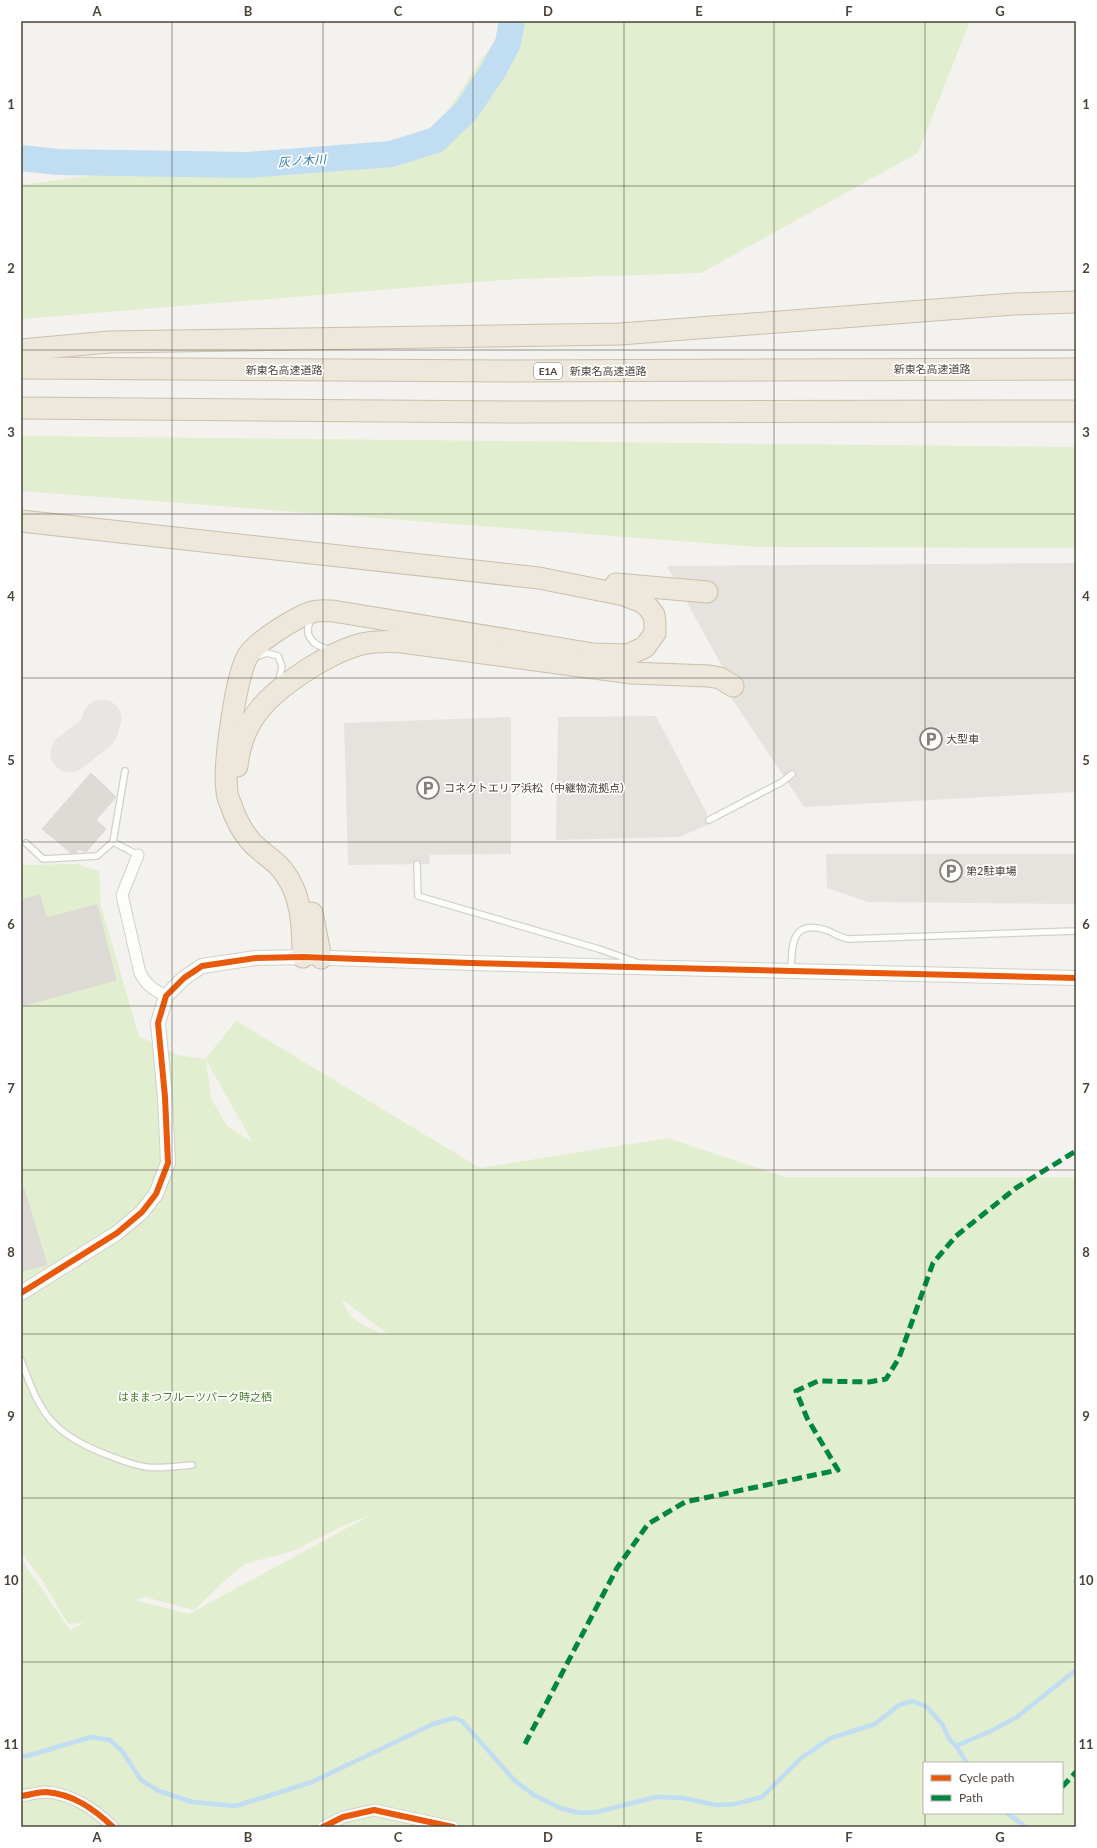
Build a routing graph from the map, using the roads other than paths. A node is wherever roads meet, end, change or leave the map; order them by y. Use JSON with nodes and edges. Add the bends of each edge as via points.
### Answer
{"nodes":[{"id":1,"x":1076,"y":302,"type":"edge"},
{"id":2,"x":21,"y":350,"type":"edge"},
{"id":3,"x":21,"y":368,"type":"edge"},
{"id":4,"x":1076,"y":369,"type":"edge"},
{"id":5,"x":21,"y":408,"type":"edge"},
{"id":6,"x":1076,"y":410,"type":"edge"},
{"id":7,"x":29,"y":522,"type":"edge"},
{"id":8,"x":539,"y":578,"type":"junction"},
{"id":9,"x":707,"y":592,"type":"dead end"},
{"id":10,"x":322,"y":611,"type":"junction"},
{"id":11,"x":342,"y":650,"type":"junction"},
{"id":12,"x":244,"y":664,"type":"junction"},
{"id":13,"x":734,"y":686,"type":"dead end"},
{"id":14,"x":276,"y":690,"type":"junction"},
{"id":15,"x":125,"y":771,"type":"dead end"},
{"id":16,"x":792,"y":774,"type":"dead end"},
{"id":17,"x":709,"y":820,"type":"dead end"},
{"id":18,"x":113,"y":842,"type":"junction"},
{"id":19,"x":26,"y":843,"type":"dead end"},
{"id":20,"x":138,"y":855,"type":"joint"},
{"id":21,"x":417,"y":864,"type":"dead end"},
{"id":22,"x":1076,"y":931,"type":"edge"},
{"id":23,"x":312,"y":958,"type":"junction"},
{"id":24,"x":645,"y":966,"type":"junction"},
{"id":25,"x":791,"y":971,"type":"junction"},
{"id":26,"x":1076,"y":978,"type":"edge"},
{"id":27,"x":166,"y":996,"type":"junction"},
{"id":28,"x":21,"y":1293,"type":"edge"},
{"id":29,"x":21,"y":1360,"type":"edge"},
{"id":30,"x":192,"y":1465,"type":"dead end"},
{"id":31,"x":21,"y":1796,"type":"edge"},
{"id":32,"x":113,"y":1827,"type":"edge"},
{"id":33,"x":323,"y":1827,"type":"edge"},
{"id":34,"x":453,"y":1827,"type":"edge"}],
"edges":[{"from":1,"to":2,"type":"highway","via":[[1013,304],[620,334],[109,342]]},
{"from":3,"to":4,"type":"highway","name":"新東名高速道路","number":"E1A","via":[[510,371]]},
{"from":5,"to":6,"type":"highway","via":[[517,412]]},
{"from":7,"to":8,"type":"highway"},
{"from":8,"to":9,"type":"highway"},
{"from":8,"to":10,"type":"highway","via":[[624,595],[642,602],[654,615],[655,633],[645,647],[628,655],[606,655],[343,612]]},
{"from":10,"to":11,"type":"lane","via":[[309,623],[308,636],[317,646]]},
{"from":10,"to":12,"type":"highway","via":[[312,612],[300,618],[262,641],[248,655]]},
{"from":11,"to":13,"type":"highway","via":[[376,642],[402,642],[632,673],[709,676],[720,678]]},
{"from":11,"to":14,"type":"highway"},
{"from":12,"to":14,"type":"lane","via":[[261,655],[278,656],[282,666]]},
{"from":12,"to":23,"type":"highway","via":[[226,759],[227,791],[242,830],[250,841],[279,865],[293,886]]},
{"from":14,"to":23,"type":"highway","via":[[259,709],[246,734],[238,760],[237,785],[251,823],[287,859],[302,880],[312,909]]},
{"from":15,"to":18,"type":"lane"},
{"from":16,"to":17,"type":"lane","via":[[782,782]]},
{"from":18,"to":19,"type":"lane","via":[[97,856],[43,859]]},
{"from":18,"to":20,"type":"lane"},
{"from":20,"to":27,"type":"street","via":[[122,895],[140,973],[144,982]]},
{"from":21,"to":24,"type":"lane","via":[[418,896],[600,949]]},
{"from":22,"to":25,"type":"lane","via":[[841,939],[822,930],[806,929],[798,933],[793,940]]},
{"from":23,"to":24,"type":"street"},
{"from":23,"to":27,"type":"street","via":[[256,958],[202,966],[184,978]]},
{"from":24,"to":25,"type":"street"},
{"from":25,"to":26,"type":"street"},
{"from":27,"to":28,"type":"street","via":[[158,1023],[168,1163],[156,1194],[142,1212],[117,1233]]},
{"from":29,"to":30,"type":"lane","via":[[37,1402],[52,1422],[69,1438],[147,1467]]},
{"from":31,"to":32,"type":"street","via":[[45,1792],[77,1800],[97,1812]]},
{"from":33,"to":34,"type":"street","via":[[343,1817],[374,1810]]}]}
